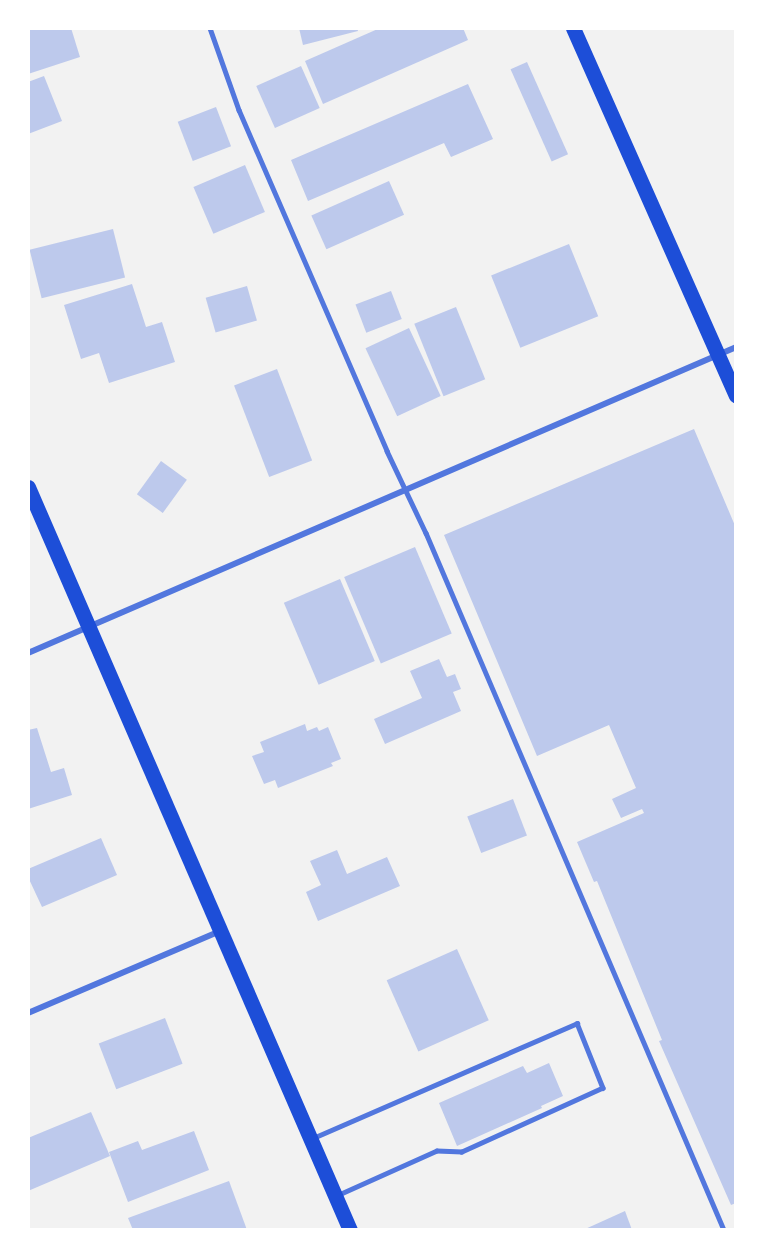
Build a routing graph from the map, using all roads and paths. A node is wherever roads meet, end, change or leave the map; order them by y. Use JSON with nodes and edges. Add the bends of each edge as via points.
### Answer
{"nodes":[{"id":1,"x":210,"y":28,"type":"edge"},
{"id":2,"x":573,"y":28,"type":"edge"},
{"id":3,"x":735,"y":347,"type":"edge"},
{"id":4,"x":717,"y":355,"type":"junction"},
{"id":5,"x":735,"y":396,"type":"edge"},
{"id":6,"x":28,"y":487,"type":"edge"},
{"id":7,"x":406,"y":490,"type":"junction"},
{"id":8,"x":89,"y":627,"type":"junction"},
{"id":9,"x":28,"y":653,"type":"edge"},
{"id":10,"x":221,"y":931,"type":"junction"},
{"id":11,"x":28,"y":1013,"type":"edge"},
{"id":12,"x":310,"y":1139,"type":"junction"},
{"id":13,"x":336,"y":1196,"type":"junction"},
{"id":14,"x":350,"y":1230,"type":"edge"},
{"id":15,"x":724,"y":1230,"type":"edge"}],
"edges":[{"from":1,"to":7,"type":"lane","via":[[239,110]]},
{"from":2,"to":4,"type":"main road"},
{"from":3,"to":4,"type":"street"},
{"from":4,"to":5,"type":"main road"},
{"from":4,"to":7,"type":"street"},
{"from":6,"to":8,"type":"main road"},
{"from":7,"to":8,"type":"street"},
{"from":7,"to":15,"type":"lane"},
{"from":8,"to":9,"type":"street"},
{"from":8,"to":10,"type":"main road"},
{"from":10,"to":11,"type":"street"},
{"from":10,"to":12,"type":"main road"},
{"from":12,"to":13,"type":"main road"},
{"from":12,"to":13,"type":"lane","via":[[577,1023],[603,1088],[462,1152],[437,1151]]},
{"from":13,"to":14,"type":"main road"}]}
